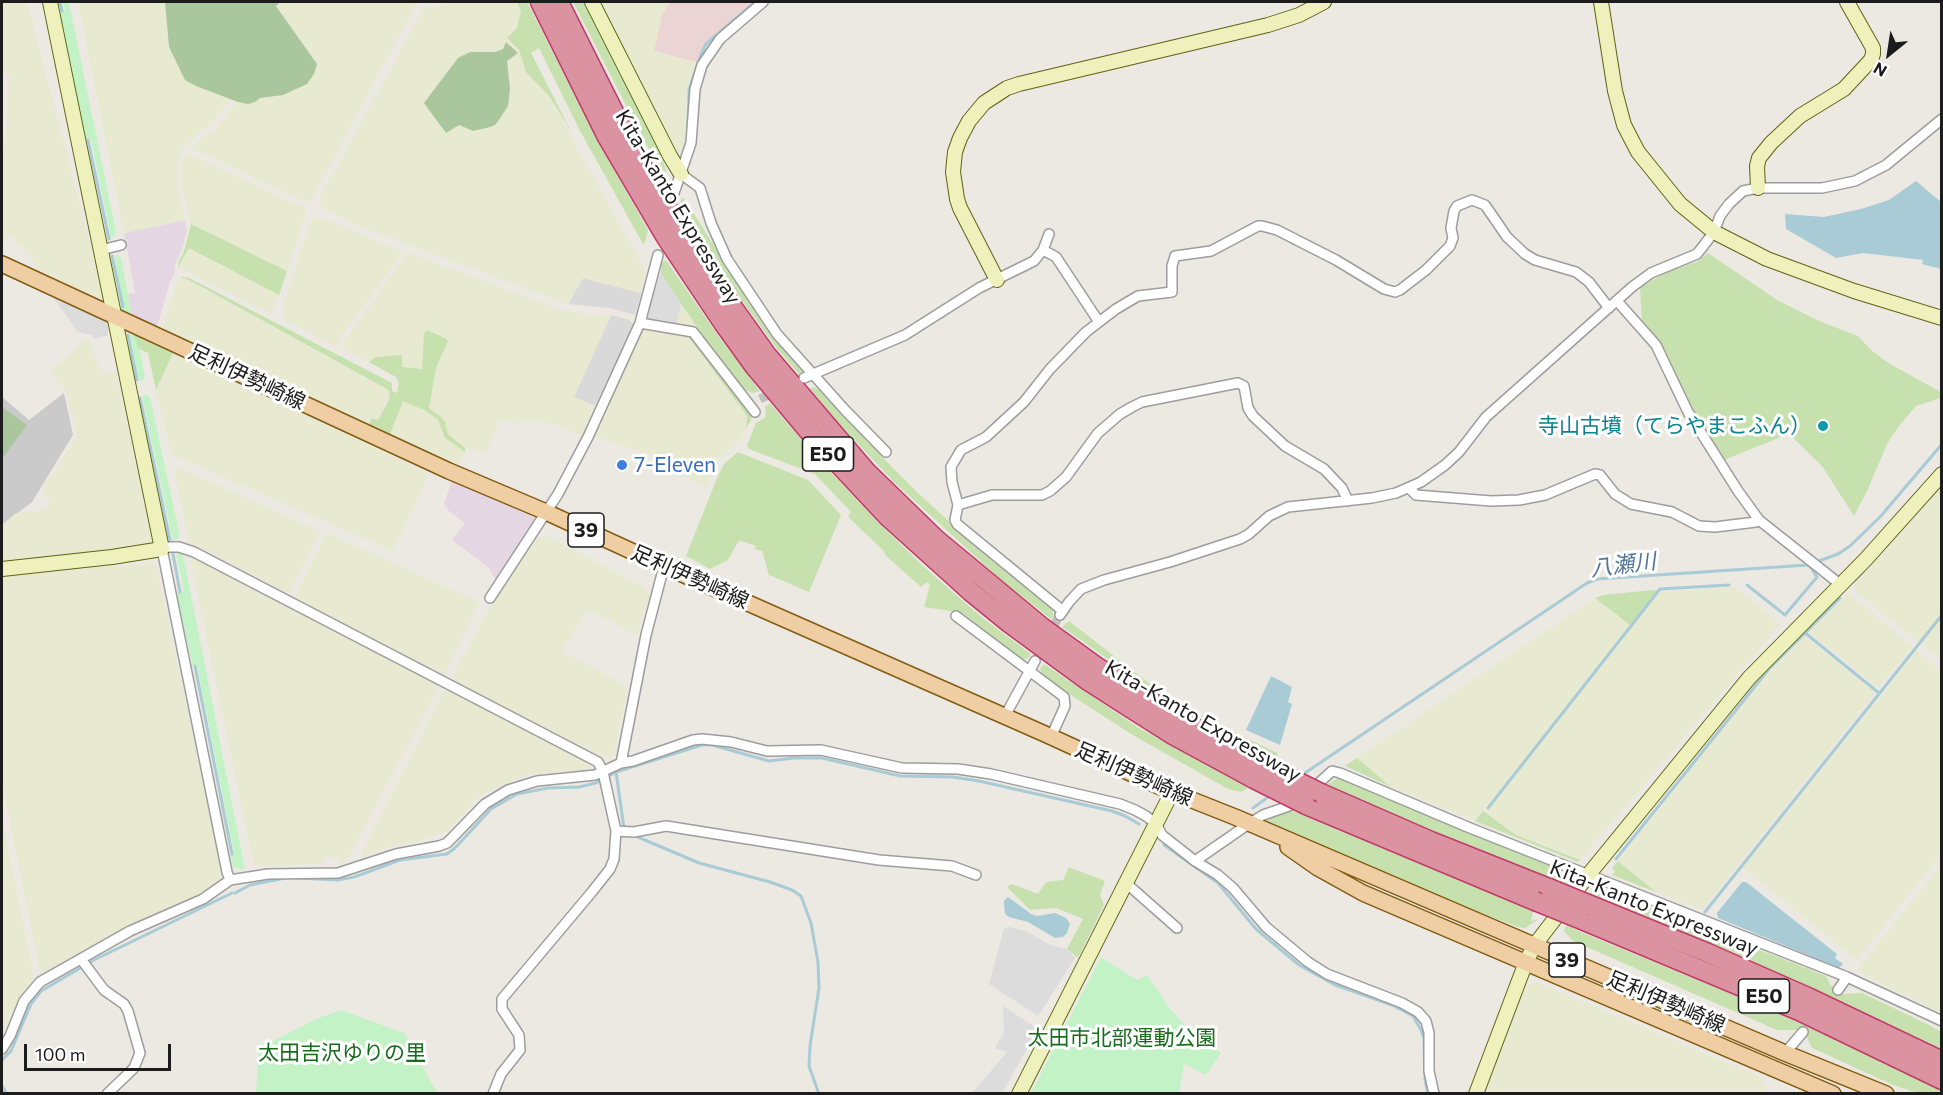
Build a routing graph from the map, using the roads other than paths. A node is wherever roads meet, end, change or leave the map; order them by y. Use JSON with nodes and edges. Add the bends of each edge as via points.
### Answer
{"nodes":[{"id":1,"x":50,"y":2,"type":"edge"},
{"id":2,"x":540,"y":2,"type":"edge"},
{"id":3,"x":559,"y":2,"type":"edge"},
{"id":4,"x":592,"y":2,"type":"edge"},
{"id":5,"x":763,"y":2,"type":"edge"},
{"id":6,"x":1324,"y":2,"type":"edge"},
{"id":7,"x":1601,"y":2,"type":"edge"},
{"id":8,"x":1848,"y":2,"type":"edge"},
{"id":9,"x":1941,"y":119,"type":"edge"},
{"id":10,"x":681,"y":174,"type":"junction"},
{"id":11,"x":1758,"y":188,"type":"junction"},
{"id":12,"x":674,"y":193,"type":"dead end"},
{"id":13,"x":1714,"y":232,"type":"junction"},
{"id":14,"x":1049,"y":234,"type":"dead end"},
{"id":15,"x":121,"y":245,"type":"dead end"},
{"id":16,"x":101,"y":250,"type":"junction"},
{"id":17,"x":1043,"y":250,"type":"junction"},
{"id":18,"x":658,"y":255,"type":"dead end"},
{"id":19,"x":2,"y":264,"type":"edge"},
{"id":20,"x":997,"y":280,"type":"junction"},
{"id":21,"x":1613,"y":304,"type":"junction"},
{"id":22,"x":115,"y":315,"type":"junction"},
{"id":23,"x":1941,"y":318,"type":"edge"},
{"id":24,"x":1098,"y":322,"type":"junction"},
{"id":25,"x":640,"y":323,"type":"junction"},
{"id":26,"x":814,"y":375,"type":"junction"},
{"id":27,"x":804,"y":378,"type":"dead end"},
{"id":28,"x":760,"y":399,"type":"tunnel mouth"},
{"id":29,"x":886,"y":452,"type":"dead end"},
{"id":30,"x":1941,"y":474,"type":"edge"},
{"id":31,"x":1409,"y":488,"type":"junction"},
{"id":32,"x":1348,"y":501,"type":"junction"},
{"id":33,"x":958,"y":506,"type":"junction"},
{"id":34,"x":546,"y":512,"type":"junction"},
{"id":35,"x":1759,"y":520,"type":"junction"},
{"id":36,"x":162,"y":549,"type":"junction"},
{"id":37,"x":664,"y":566,"type":"junction"},
{"id":38,"x":2,"y":569,"type":"edge"},
{"id":39,"x":1841,"y":585,"type":"junction"},
{"id":40,"x":490,"y":598,"type":"dead end"},
{"id":41,"x":956,"y":616,"type":"dead end"},
{"id":42,"x":1035,"y":661,"type":"tunnel mouth"},
{"id":43,"x":1029,"y":672,"type":"junction"},
{"id":44,"x":1005,"y":716,"type":"junction"},
{"id":45,"x":1051,"y":737,"type":"junction"},
{"id":46,"x":621,"y":763,"type":"junction"},
{"id":47,"x":603,"y":772,"type":"junction"},
{"id":48,"x":1260,"y":773,"type":"junction"},
{"id":49,"x":1172,"y":792,"type":"junction"},
{"id":50,"x":1250,"y":823,"type":"junction"},
{"id":51,"x":1156,"y":824,"type":"junction"},
{"id":52,"x":616,"y":831,"type":"junction"},
{"id":53,"x":1195,"y":861,"type":"junction"},
{"id":54,"x":1589,"y":874,"type":"junction"},
{"id":55,"x":976,"y":875,"type":"dead end"},
{"id":56,"x":230,"y":880,"type":"junction"},
{"id":57,"x":1126,"y":883,"type":"junction"},
{"id":58,"x":1587,"y":913,"type":"junction"},
{"id":59,"x":1177,"y":928,"type":"dead end"},
{"id":60,"x":1534,"y":946,"type":"junction"},
{"id":61,"x":81,"y":959,"type":"junction"},
{"id":62,"x":1526,"y":962,"type":"junction"},
{"id":63,"x":1848,"y":977,"type":"junction"},
{"id":64,"x":1838,"y":990,"type":"dead end"},
{"id":65,"x":1941,"y":1021,"type":"edge"},
{"id":66,"x":1803,"y":1032,"type":"dead end"},
{"id":67,"x":2,"y":1049,"type":"edge"},
{"id":68,"x":1785,"y":1053,"type":"junction"},
{"id":69,"x":1941,"y":1061,"type":"edge"},
{"id":70,"x":1941,"y":1080,"type":"edge"},
{"id":71,"x":107,"y":1094,"type":"edge"},
{"id":72,"x":493,"y":1094,"type":"edge"},
{"id":73,"x":1019,"y":1094,"type":"edge"},
{"id":74,"x":1434,"y":1094,"type":"edge"},
{"id":75,"x":1476,"y":1094,"type":"edge"},
{"id":76,"x":1833,"y":1094,"type":"edge"},
{"id":77,"x":1886,"y":1094,"type":"edge"}],
"edges":[{"from":1,"to":16,"type":"street"},
{"from":2,"to":48,"type":"highway","name":"Kita-Kanto Expressway","number":"E50","via":[[607,137],[664,236],[729,332],[815,439],[888,517],[1009,623],[1088,681],[1171,734]]},
{"from":3,"to":48,"type":"highway","name":"Kita-Kanto Expressway","number":"E50","via":[[636,153],[702,264],[767,355],[867,472],[936,539],[1042,627]]},
{"from":4,"to":10,"type":"street"},
{"from":5,"to":10,"type":"street","via":[[720,39],[702,64],[695,89],[691,143]]},
{"from":6,"to":20,"type":"street","via":[[1268,25],[1019,84],[984,103],[960,138],[954,172],[960,208]]},
{"from":7,"to":13,"type":"street","via":[[1624,125],[1638,152],[1662,183]]},
{"from":8,"to":11,"type":"street","via":[[1874,54],[1844,89],[1800,116],[1771,143],[1759,158]]},
{"from":9,"to":11,"type":"street","via":[[1886,165],[1855,181],[1822,188]]},
{"from":10,"to":12,"type":"street"},
{"from":10,"to":26,"type":"street","via":[[700,188],[720,245],[748,291],[777,334]]},
{"from":11,"to":13,"type":"street","via":[[1734,198]]},
{"from":13,"to":21,"type":"street","via":[[1697,254],[1651,273]]},
{"from":13,"to":23,"type":"street","via":[[1801,273]]},
{"from":14,"to":17,"type":"street"},
{"from":15,"to":16,"type":"street"},
{"from":16,"to":22,"type":"street"},
{"from":17,"to":20,"type":"street","via":[[1034,261]]},
{"from":17,"to":24,"type":"street","via":[[1056,257]]},
{"from":18,"to":25,"type":"street"},
{"from":19,"to":22,"type":"main road","name":"足利伊勢崎線","number":"39"},
{"from":20,"to":26,"type":"street","via":[[905,335]]},
{"from":21,"to":24,"type":"street","via":[[1576,272],[1525,254],[1507,237],[1485,205],[1472,200],[1454,211],[1450,246],[1426,270],[1395,292],[1277,230],[1258,226],[1211,250],[1175,256],[1172,292],[1138,296]]},
{"from":21,"to":31,"type":"street","via":[[1486,417],[1445,465]]},
{"from":21,"to":35,"type":"street","via":[[1656,345],[1688,412]]},
{"from":22,"to":34,"type":"main road","name":"足利伊勢崎線","number":"39","via":[[449,471]]},
{"from":22,"to":36,"type":"street"},
{"from":24,"to":33,"type":"street","via":[[1050,369],[1011,416],[956,456],[951,472]]},
{"from":25,"to":28,"type":"street","via":[[693,332],[753,408]]},
{"from":25,"to":34,"type":"street","via":[[588,437]]},
{"from":26,"to":27,"type":"street"},
{"from":26,"to":29,"type":"street"},
{"from":30,"to":39,"type":"street"},
{"from":31,"to":32,"type":"street"},
{"from":31,"to":35,"type":"street","via":[[1416,495],[1519,500],[1545,495],[1595,474],[1631,504],[1672,512],[1698,526]]},
{"from":32,"to":33,"type":"street","via":[[1288,507],[1269,516],[1240,539],[1081,589],[1061,614],[957,524]]},
{"from":32,"to":33,"type":"street","via":[[1324,469],[1285,446],[1253,416],[1244,386],[1238,383],[1132,407],[1098,433],[1066,477],[1042,495],[992,495]]},
{"from":34,"to":37,"type":"main road","name":"足利伊勢崎線","number":"39"},
{"from":34,"to":40,"type":"street"},
{"from":35,"to":39,"type":"street"},
{"from":36,"to":38,"type":"street"},
{"from":36,"to":47,"type":"street","via":[[179,547],[194,552],[592,758]]},
{"from":36,"to":56,"type":"street"},
{"from":37,"to":44,"type":"main road","name":"足利伊勢崎線","number":"39"},
{"from":37,"to":46,"type":"street"},
{"from":39,"to":54,"type":"street","via":[[1749,678]]},
{"from":41,"to":43,"type":"street"},
{"from":42,"to":43,"type":"street"},
{"from":43,"to":44,"type":"street"},
{"from":43,"to":45,"type":"street","via":[[1066,700]]},
{"from":44,"to":45,"type":"main road","name":"足利伊勢崎線","number":"39"},
{"from":45,"to":49,"type":"main road","name":"足利伊勢崎線","number":"39"},
{"from":46,"to":47,"type":"street"},
{"from":46,"to":51,"type":"street","via":[[702,739],[766,751],[821,750],[902,768],[991,774],[1120,804]]},
{"from":47,"to":52,"type":"street"},
{"from":47,"to":56,"type":"street","via":[[537,781],[508,790],[485,804],[447,843],[439,846],[396,854],[339,873],[268,874]]},
{"from":48,"to":58,"type":"highway","name":"Kita-Kanto Expressway","number":"E50","bridge":true,"via":[[1321,793],[1549,888]]},
{"from":48,"to":58,"type":"highway","name":"Kita-Kanto Expressway","number":"E50","bridge":true,"via":[[1306,805],[1535,901]]},
{"from":49,"to":50,"type":"main road","name":"足利伊勢崎線","number":"39"},
{"from":49,"to":51,"type":"street"},
{"from":50,"to":53,"type":"street"},
{"from":50,"to":54,"type":"street","via":[[1289,806],[1332,771]]},
{"from":50,"to":60,"type":"main road","name":"足利伊勢崎線","number":"39"},
{"from":50,"to":62,"type":"main road","name":"足利伊勢崎線","number":"39","via":[[1341,883]]},
{"from":51,"to":53,"type":"street","via":[[1162,835]]},
{"from":51,"to":57,"type":"street"},
{"from":52,"to":55,"type":"street","via":[[666,826],[879,860],[952,866]]},
{"from":52,"to":72,"type":"street","via":[[610,869],[502,999],[502,1009],[519,1035],[520,1050],[501,1074]]},
{"from":53,"to":74,"type":"street","via":[[1233,888],[1275,936],[1318,969],[1418,1012],[1429,1033]]},
{"from":54,"to":60,"type":"street"},
{"from":54,"to":63,"type":"street"},
{"from":56,"to":61,"type":"street","via":[[203,899],[130,931]]},
{"from":57,"to":59,"type":"street"},
{"from":57,"to":73,"type":"street"},
{"from":58,"to":69,"type":"highway","name":"Kita-Kanto Expressway","number":"E50","via":[[1708,953]]},
{"from":58,"to":70,"type":"highway","name":"Kita-Kanto Expressway","number":"E50"},
{"from":60,"to":62,"type":"street"},
{"from":60,"to":68,"type":"main road","name":"足利伊勢崎線","number":"39"},
{"from":61,"to":67,"type":"street","via":[[40,982],[32,991]]},
{"from":61,"to":71,"type":"street","via":[[104,990],[124,1004],[140,1053],[134,1068]]},
{"from":62,"to":75,"type":"street"},
{"from":62,"to":76,"type":"main road","name":"足利伊勢崎線","number":"39"},
{"from":63,"to":64,"type":"street"},
{"from":63,"to":65,"type":"street"},
{"from":66,"to":68,"type":"street"},
{"from":68,"to":77,"type":"main road","name":"足利伊勢崎線","number":"39"}]}
